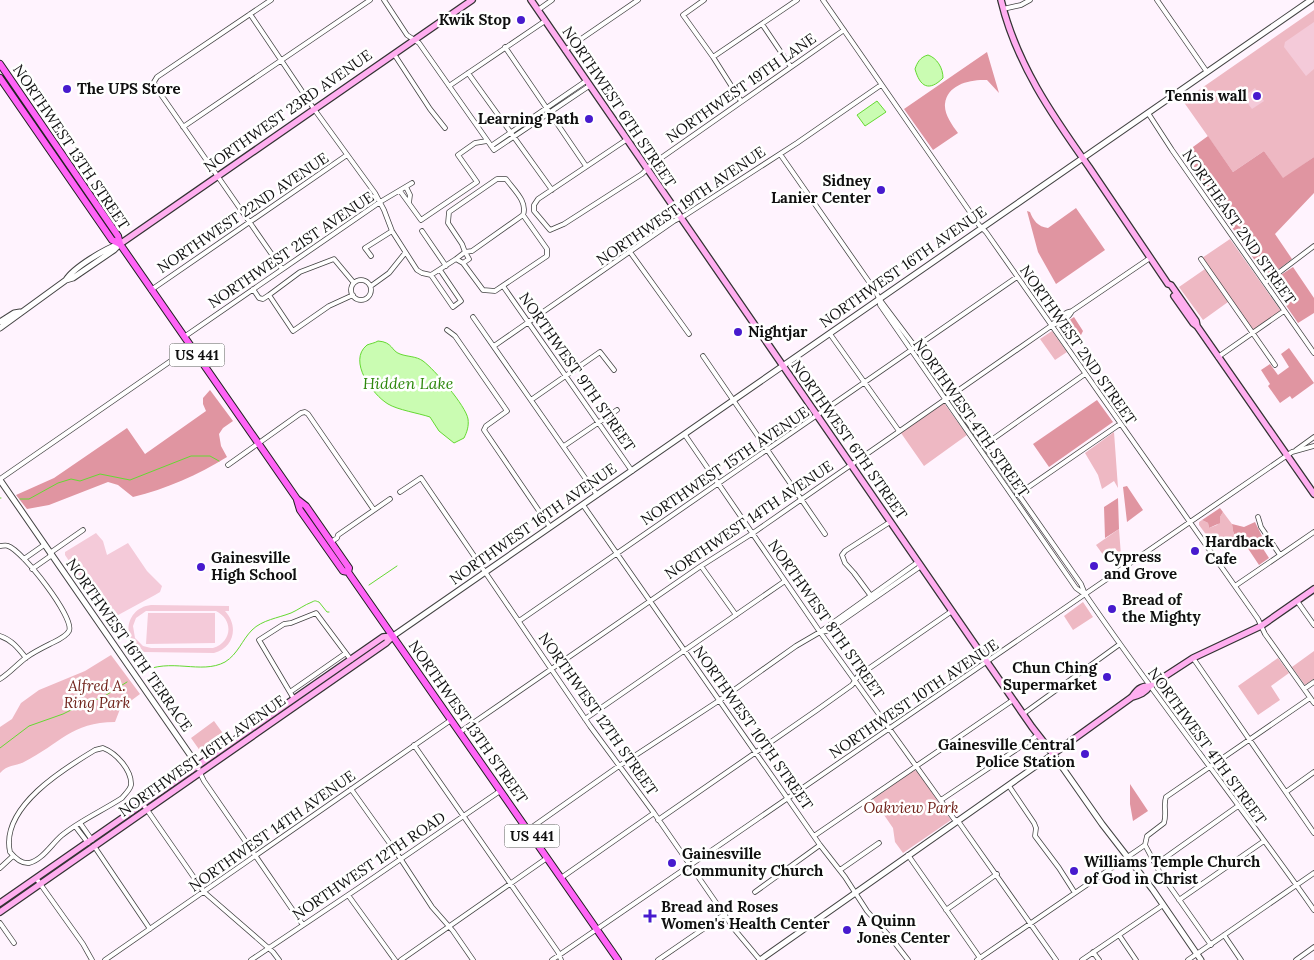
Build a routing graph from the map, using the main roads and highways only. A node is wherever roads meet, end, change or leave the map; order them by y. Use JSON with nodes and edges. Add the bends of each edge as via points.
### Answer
{"nodes":[{"id":1,"x":472,"y":0,"type":"edge"},
{"id":2,"x":531,"y":0,"type":"edge"},
{"id":3,"x":1001,"y":0,"type":"edge"},
{"id":4,"x":0,"y":64,"type":"edge"},
{"id":5,"x":0,"y":78,"type":"edge"},
{"id":6,"x":18,"y":90,"type":"junction"},
{"id":7,"x":12,"y":95,"type":"junction"},
{"id":8,"x":52,"y":154,"type":"junction"},
{"id":9,"x":68,"y":163,"type":"junction"},
{"id":10,"x":63,"y":168,"type":"junction"},
{"id":11,"x":77,"y":176,"type":"junction"},
{"id":12,"x":120,"y":244,"type":"junction"},
{"id":13,"x":1314,"y":494,"type":"edge"},
{"id":14,"x":297,"y":499,"type":"junction"},
{"id":15,"x":300,"y":510,"type":"junction"},
{"id":16,"x":330,"y":541,"type":"junction"},
{"id":17,"x":348,"y":572,"type":"junction"},
{"id":18,"x":1314,"y":589,"type":"edge"},
{"id":19,"x":393,"y":636,"type":"junction"},
{"id":20,"x":296,"y":702,"type":"junction"},
{"id":21,"x":260,"y":727,"type":"junction"},
{"id":22,"x":0,"y":903,"type":"edge"},
{"id":23,"x":0,"y":912,"type":"edge"},
{"id":24,"x":618,"y":960,"type":"edge"}],
"edges":[{"from":1,"to":12,"type":"main road","name":"NORTHWEST 23RD AVENUE"},
{"from":2,"to":18,"type":"main road","name":"NORTHWEST 6TH STREET","via":[[1053,754],[1132,698],[1143,686],[1150,686],[1193,658],[1261,626]]},
{"from":3,"to":13,"type":"main road","via":[[1017,50],[1057,122],[1192,323]]},
{"from":4,"to":6,"type":"main road","name":"NORTHWEST 13TH STREET","number":"US 441"},
{"from":5,"to":7,"type":"main road","name":"NORTHWEST 13TH STREET","number":"US 441"},
{"from":6,"to":7,"type":"main road"},
{"from":6,"to":9,"type":"main road","name":"NORTHWEST 13TH STREET","number":"US 441"},
{"from":7,"to":8,"type":"main road","name":"NORTHWEST 13TH STREET","number":"US 441"},
{"from":8,"to":9,"type":"main road"},
{"from":8,"to":10,"type":"main road","name":"NORTHWEST 13TH STREET","number":"US 441"},
{"from":9,"to":11,"type":"main road","name":"NORTHWEST 13TH STREET","number":"US 441"},
{"from":10,"to":11,"type":"main road"},
{"from":10,"to":12,"type":"main road","name":"NORTHWEST 13TH STREET","number":"US 441","via":[[112,240]]},
{"from":11,"to":12,"type":"main road","name":"NORTHWEST 13TH STREET","number":"US 441","via":[[118,236]]},
{"from":12,"to":14,"type":"main road","name":"NORTHWEST 13TH STREET","number":"US 441"},
{"from":14,"to":15,"type":"main road","name":"NORTHWEST 13TH STREET","number":"US 441"},
{"from":14,"to":16,"type":"main road","name":"NORTHWEST 13TH STREET","number":"US 441","via":[[306,506]]},
{"from":15,"to":16,"type":"main road","via":[[308,514]]},
{"from":15,"to":17,"type":"main road","name":"NORTHWEST 13TH STREET","number":"US 441","via":[[344,571]]},
{"from":16,"to":17,"type":"main road","name":"NORTHWEST 13TH STREET","number":"US 441","via":[[349,568]]},
{"from":17,"to":19,"type":"main road","name":"NORTHWEST 13TH STREET","number":"US 441"},
{"from":19,"to":20,"type":"main road","name":"NORTHWEST 16TH AVENUE"},
{"from":19,"to":20,"type":"main road","via":[[383,638]]},
{"from":19,"to":24,"type":"main road","name":"NORTHWEST 13TH STREET","number":"US 441"},
{"from":20,"to":21,"type":"main road","name":"NORTHWEST 16TH AVENUE"},
{"from":21,"to":22,"type":"main road","name":"NORTHWEST 16TH AVENUE","via":[[197,766]]},
{"from":21,"to":23,"type":"main road","name":"NORTHWEST 16TH AVENUE","via":[[200,773]]}]}
